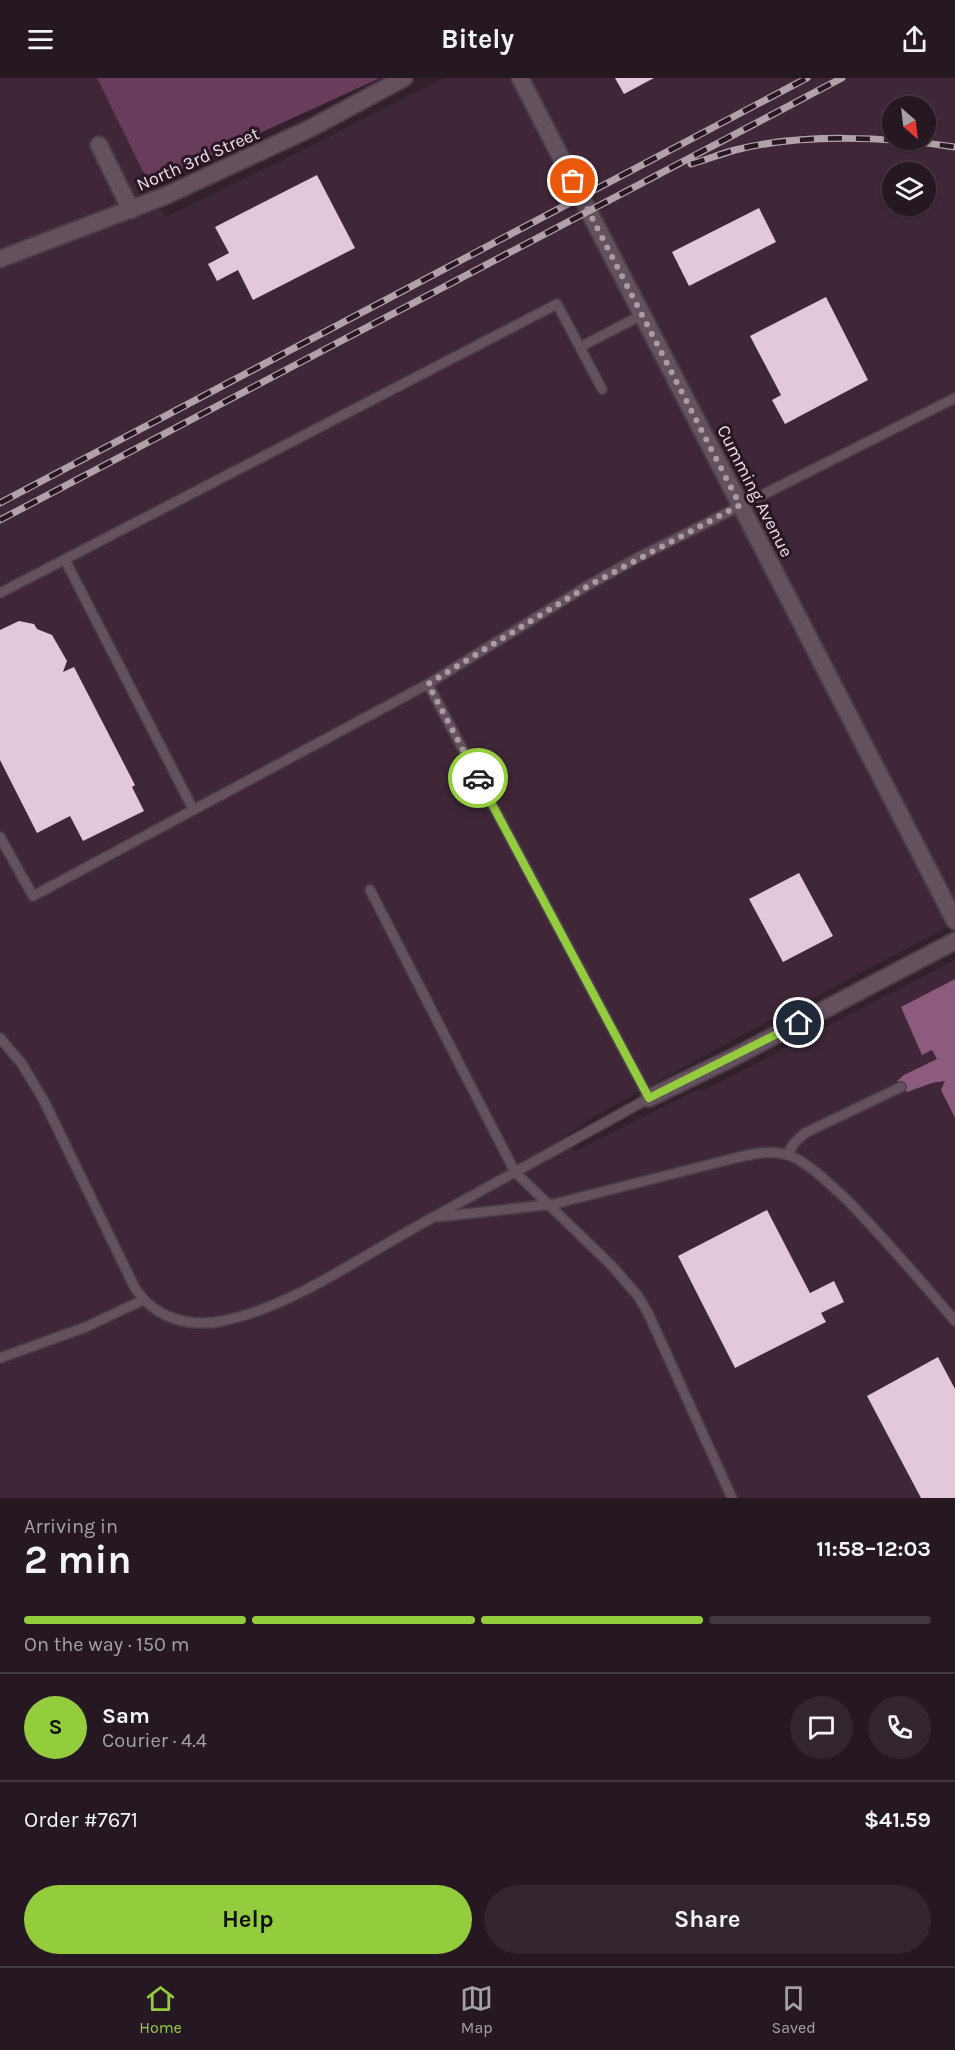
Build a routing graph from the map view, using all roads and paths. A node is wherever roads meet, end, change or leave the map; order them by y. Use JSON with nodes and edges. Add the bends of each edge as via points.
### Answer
{"nodes":[{"id":1,"x":404,"y":78,"type":"edge"},
{"id":2,"x":520,"y":78,"type":"edge"},
{"id":3,"x":99,"y":145,"type":"dead end"},
{"id":4,"x":131,"y":210,"type":"junction"},
{"id":5,"x":0,"y":259,"type":"edge"},
{"id":6,"x":642,"y":315,"type":"junction"},
{"id":7,"x":580,"y":347,"type":"junction"},
{"id":8,"x":602,"y":389,"type":"dead end"},
{"id":9,"x":955,"y":398,"type":"edge"},
{"id":10,"x":740,"y":505,"type":"junction"},
{"id":11,"x":65,"y":560,"type":"junction"},
{"id":12,"x":0,"y":593,"type":"edge"},
{"id":13,"x":428,"y":684,"type":"junction"},
{"id":14,"x":193,"y":809,"type":"junction"},
{"id":15,"x":0,"y":837,"type":"edge"},
{"id":16,"x":370,"y":890,"type":"dead end"},
{"id":17,"x":955,"y":921,"type":"edge"},
{"id":18,"x":955,"y":941,"type":"edge"},
{"id":19,"x":0,"y":1038,"type":"edge"},
{"id":20,"x":901,"y":1087,"type":"dead end"},
{"id":21,"x":649,"y":1098,"type":"junction"},
{"id":22,"x":787,"y":1155,"type":"junction"},
{"id":23,"x":514,"y":1172,"type":"junction"},
{"id":24,"x":548,"y":1204,"type":"junction"},
{"id":25,"x":433,"y":1218,"type":"junction"},
{"id":26,"x":143,"y":1300,"type":"junction"},
{"id":27,"x":955,"y":1321,"type":"edge"},
{"id":28,"x":0,"y":1358,"type":"edge"},
{"id":29,"x":732,"y":1498,"type":"edge"}],
"edges":[{"from":1,"to":4,"type":"street","name":"North 3rd Street","via":[[291,138]]},
{"from":2,"to":6,"type":"street","name":"Cumming Avenue"},
{"from":3,"to":4,"type":"street"},
{"from":4,"to":5,"type":"street","name":"North 3rd Street"},
{"from":6,"to":7,"type":"lane"},
{"from":6,"to":10,"type":"street","name":"Cumming Avenue"},
{"from":7,"to":8,"type":"lane"},
{"from":7,"to":11,"type":"lane","via":[[557,304]]},
{"from":9,"to":10,"type":"lane"},
{"from":10,"to":13,"type":"lane","via":[[588,586]]},
{"from":10,"to":17,"type":"street","name":"Cumming Avenue"},
{"from":11,"to":12,"type":"lane"},
{"from":11,"to":14,"type":"lane"},
{"from":13,"to":14,"type":"lane"},
{"from":13,"to":21,"type":"lane"},
{"from":14,"to":15,"type":"lane","via":[[33,896]]},
{"from":16,"to":23,"type":"lane"},
{"from":18,"to":21,"type":"street"},
{"from":19,"to":26,"type":"lane","via":[[22,1064],[44,1101]]},
{"from":20,"to":22,"type":"lane","via":[[813,1128],[799,1138]]},
{"from":21,"to":23,"type":"lane"},
{"from":22,"to":24,"type":"lane","via":[[761,1152]]},
{"from":22,"to":27,"type":"lane","via":[[807,1165],[867,1220]]},
{"from":23,"to":24,"type":"lane"},
{"from":23,"to":25,"type":"lane"},
{"from":24,"to":25,"type":"lane"},
{"from":24,"to":29,"type":"lane","via":[[611,1264],[638,1296]]},
{"from":25,"to":26,"type":"lane","via":[[325,1279],[249,1314],[198,1323],[171,1319]]},
{"from":26,"to":28,"type":"lane","via":[[86,1327]]}]}
